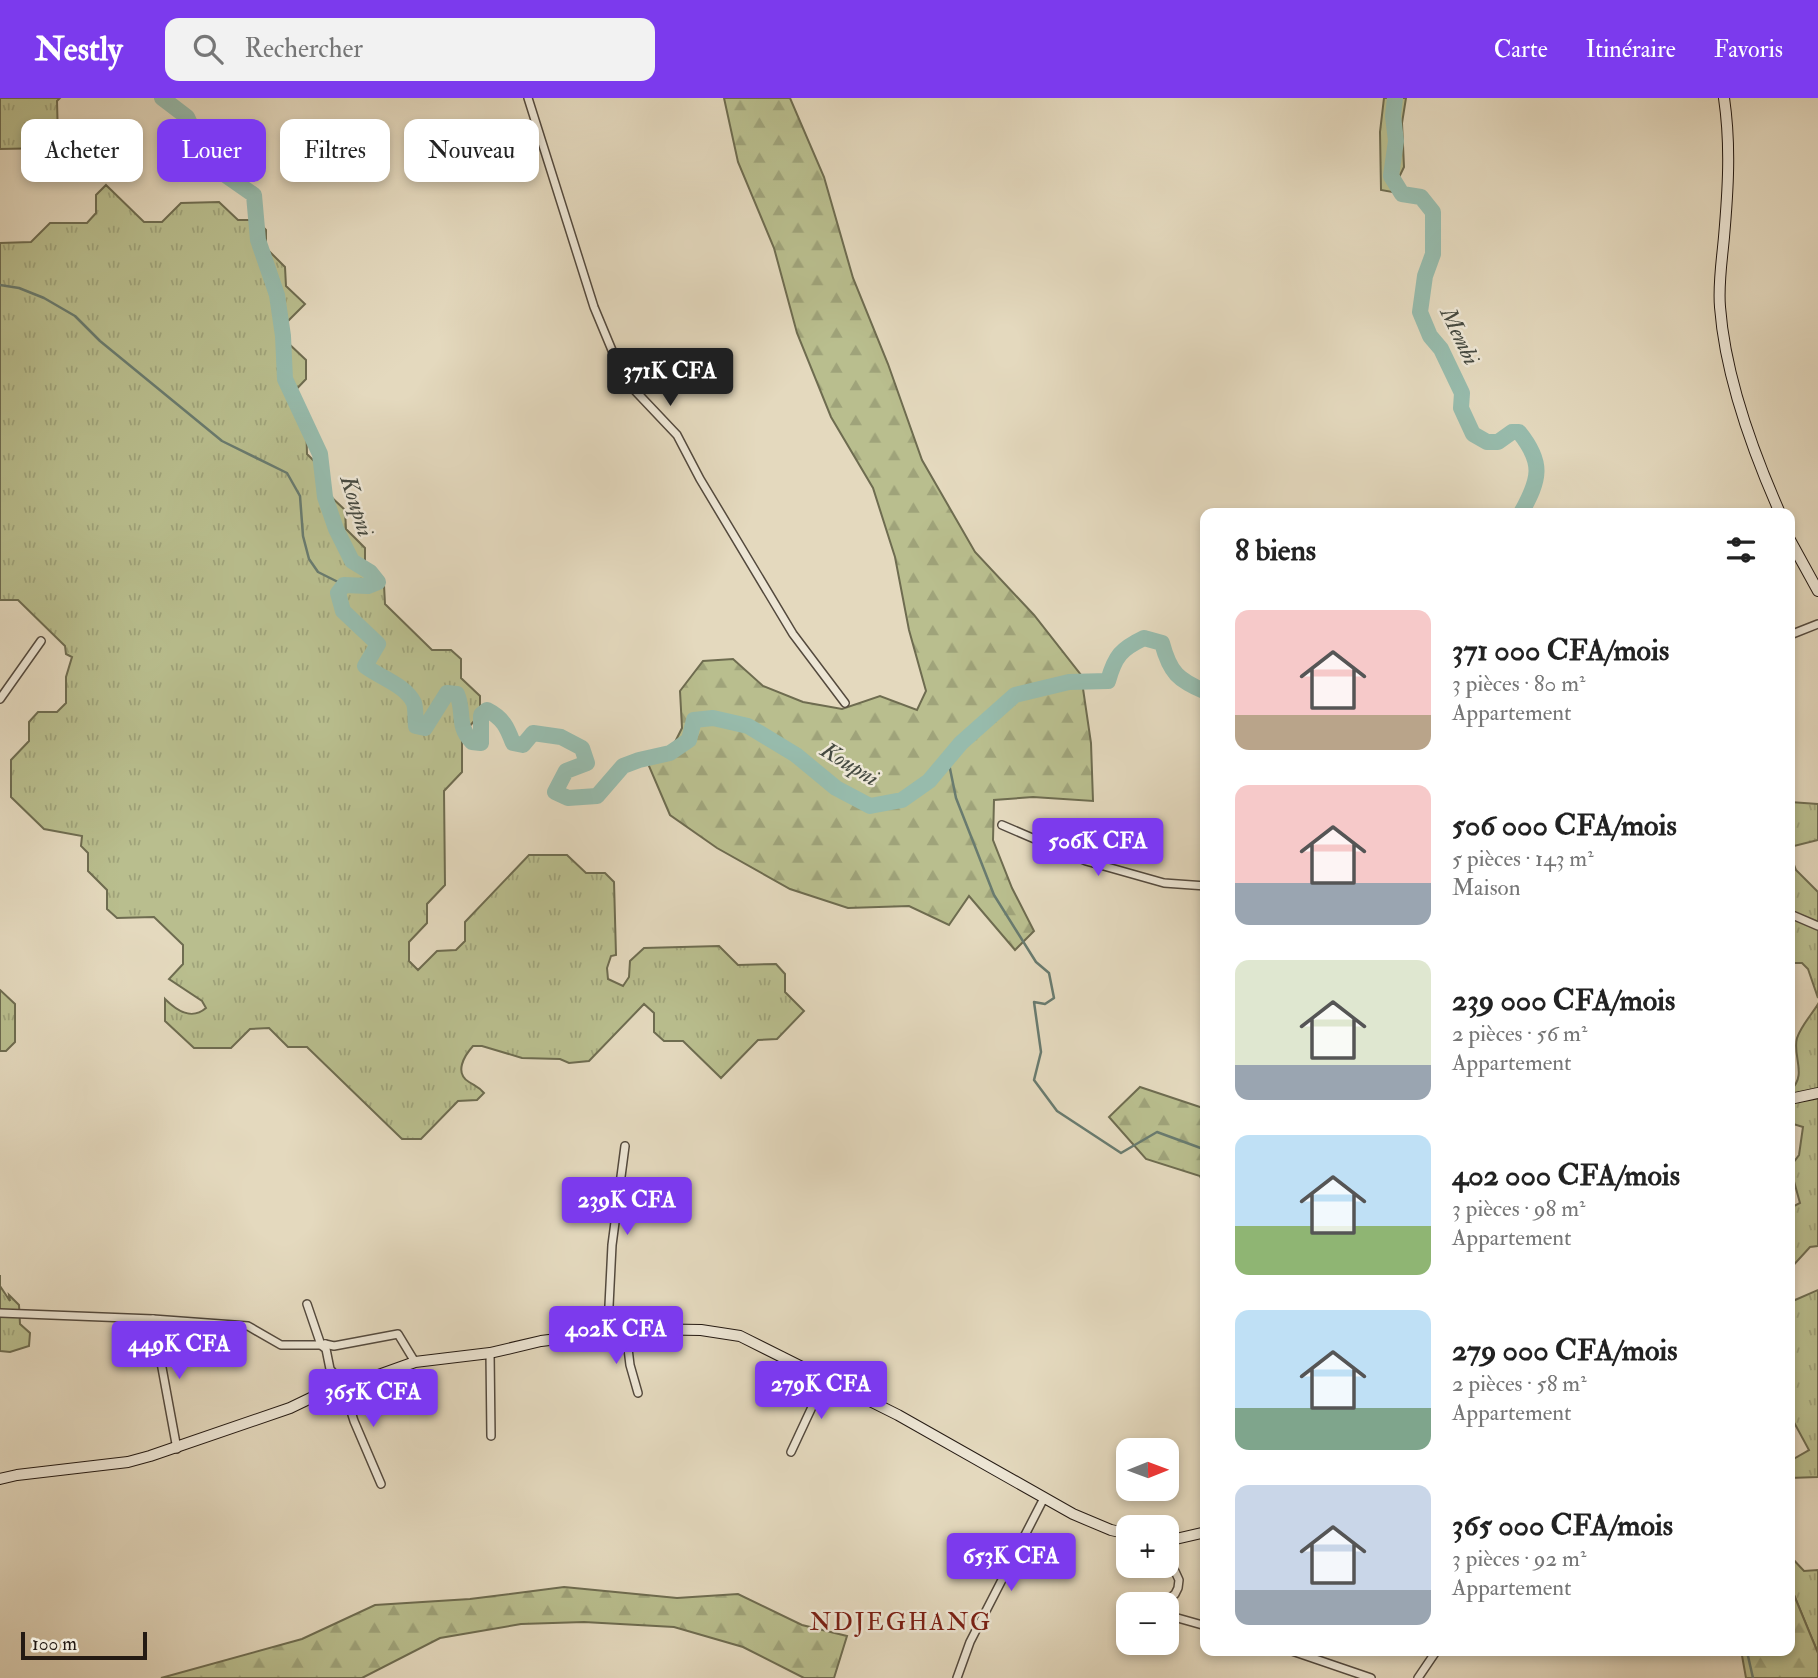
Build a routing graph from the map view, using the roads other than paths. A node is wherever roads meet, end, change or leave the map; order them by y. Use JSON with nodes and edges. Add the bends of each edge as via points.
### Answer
{"nodes":[{"id":1,"x":528,"y":98,"type":"edge"},
{"id":2,"x":1724,"y":98,"type":"edge"},
{"id":3,"x":1730,"y":98,"type":"edge"},
{"id":4,"x":1726,"y":110,"type":"junction"},
{"id":5,"x":1778,"y":508,"type":"edge"},
{"id":6,"x":1795,"y":549,"type":"edge"},
{"id":7,"x":1818,"y":591,"type":"edge"},
{"id":8,"x":1818,"y":624,"type":"edge"},
{"id":9,"x":1795,"y":633,"type":"edge"},
{"id":10,"x":41,"y":640,"type":"dead end"},
{"id":11,"x":0,"y":699,"type":"edge"},
{"id":12,"x":845,"y":703,"type":"dead end"},
{"id":13,"x":1002,"y":825,"type":"dead end"},
{"id":14,"x":1200,"y":886,"type":"edge"},
{"id":15,"x":1795,"y":916,"type":"edge"},
{"id":16,"x":1818,"y":926,"type":"edge"},
{"id":17,"x":1818,"y":1093,"type":"edge"},
{"id":18,"x":1795,"y":1097,"type":"edge"},
{"id":19,"x":625,"y":1146,"type":"dead end"},
{"id":20,"x":307,"y":1304,"type":"dead end"},
{"id":21,"x":0,"y":1313,"type":"edge"},
{"id":22,"x":153,"y":1319,"type":"junction"},
{"id":23,"x":626,"y":1332,"type":"junction"},
{"id":24,"x":611,"y":1333,"type":"junction"},
{"id":25,"x":323,"y":1344,"type":"junction"},
{"id":26,"x":490,"y":1353,"type":"junction"},
{"id":27,"x":415,"y":1362,"type":"junction"},
{"id":28,"x":826,"y":1377,"type":"junction"},
{"id":29,"x":342,"y":1383,"type":"junction"},
{"id":30,"x":638,"y":1393,"type":"dead end"},
{"id":31,"x":491,"y":1436,"type":"dead end"},
{"id":32,"x":177,"y":1449,"type":"junction"},
{"id":33,"x":791,"y":1452,"type":"dead end"},
{"id":34,"x":2,"y":1476,"type":"edge"},
{"id":35,"x":381,"y":1484,"type":"dead end"},
{"id":36,"x":1044,"y":1498,"type":"junction"},
{"id":37,"x":1116,"y":1530,"type":"edge"},
{"id":38,"x":1200,"y":1534,"type":"edge"},
{"id":39,"x":1179,"y":1539,"type":"edge"},
{"id":40,"x":1179,"y":1618,"type":"edge"},
{"id":41,"x":1200,"y":1624,"type":"edge"},
{"id":42,"x":1307,"y":1656,"type":"edge"},
{"id":43,"x":1433,"y":1656,"type":"edge"},
{"id":44,"x":957,"y":1678,"type":"edge"},
{"id":45,"x":1371,"y":1678,"type":"edge"},
{"id":46,"x":1418,"y":1678,"type":"edge"}],
"edges":[{"from":1,"to":12,"type":"street","via":[[594,307],[625,379],[677,435],[793,634]]},
{"from":2,"to":4,"type":"street"},
{"from":3,"to":4,"type":"street"},
{"from":4,"to":5,"type":"street","via":[[1728,173],[1719,305],[1740,404]]},
{"from":6,"to":7,"type":"street"},
{"from":8,"to":9,"type":"street"},
{"from":10,"to":11,"type":"street"},
{"from":13,"to":14,"type":"street","via":[[1086,861],[1164,883]]},
{"from":15,"to":16,"type":"street"},
{"from":17,"to":18,"type":"street"},
{"from":19,"to":24,"type":"street","via":[[612,1245]]},
{"from":20,"to":25,"type":"street"},
{"from":21,"to":22,"type":"street"},
{"from":22,"to":25,"type":"street","via":[[248,1326],[281,1345]]},
{"from":22,"to":32,"type":"street"},
{"from":23,"to":24,"type":"street"},
{"from":23,"to":28,"type":"street","via":[[665,1328],[740,1336]]},
{"from":23,"to":30,"type":"street"},
{"from":24,"to":26,"type":"street","via":[[541,1340]]},
{"from":25,"to":27,"type":"street","via":[[398,1334]]},
{"from":25,"to":29,"type":"street","via":[[331,1369]]},
{"from":26,"to":27,"type":"street"},
{"from":26,"to":31,"type":"street"},
{"from":27,"to":29,"type":"street"},
{"from":28,"to":33,"type":"street"},
{"from":28,"to":36,"type":"street"},
{"from":29,"to":32,"type":"street","via":[[290,1408]]},
{"from":29,"to":35,"type":"street"},
{"from":32,"to":34,"type":"street","via":[[128,1462]]},
{"from":36,"to":37,"type":"street"},
{"from":36,"to":44,"type":"street","via":[[970,1642]]},
{"from":38,"to":39,"type":"street"},
{"from":40,"to":41,"type":"street"},
{"from":42,"to":45,"type":"street"},
{"from":43,"to":46,"type":"street"}]}
